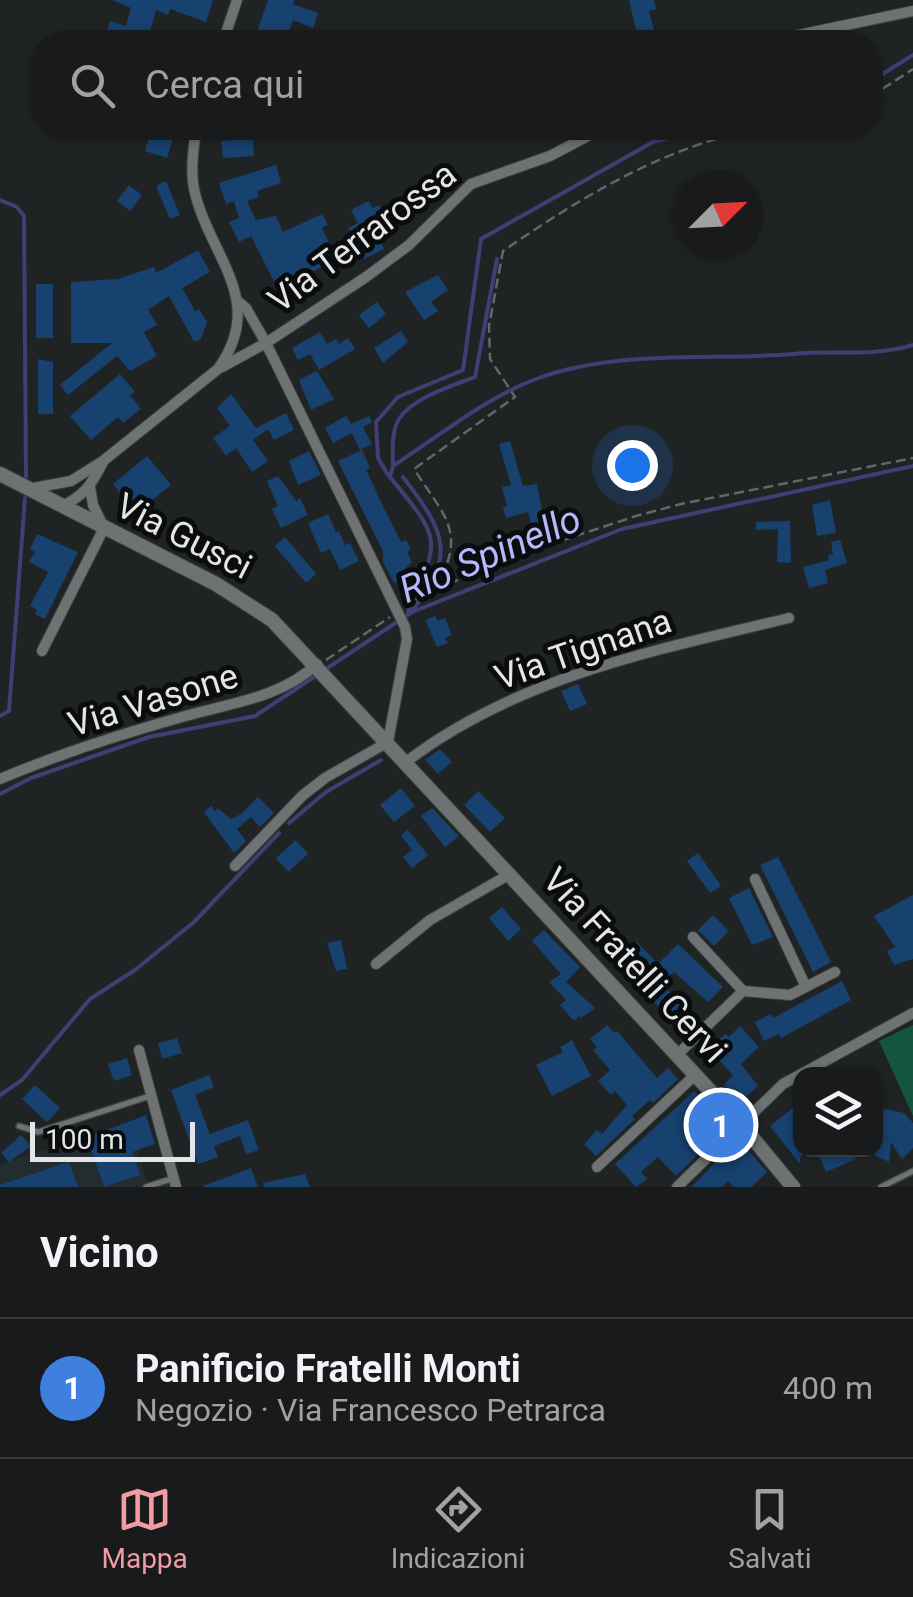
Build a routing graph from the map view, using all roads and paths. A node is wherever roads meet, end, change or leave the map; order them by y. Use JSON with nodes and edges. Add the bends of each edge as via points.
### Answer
{"nodes":[{"id":1,"x":238,"y":0,"type":"edge"},
{"id":2,"x":913,"y":11,"type":"edge"},
{"id":3,"x":228,"y":30,"type":"edge"},
{"id":4,"x":822,"y":30,"type":"edge"},
{"id":5,"x":913,"y":69,"type":"edge"},
{"id":6,"x":883,"y":88,"type":"edge"},
{"id":7,"x":196,"y":140,"type":"edge"},
{"id":8,"x":580,"y":140,"type":"edge"},
{"id":9,"x":708,"y":140,"type":"edge"},
{"id":10,"x":239,"y":302,"type":"junction"},
{"id":11,"x":266,"y":343,"type":"junction"},
{"id":12,"x":218,"y":369,"type":"junction"},
{"id":13,"x":913,"y":458,"type":"edge"},
{"id":14,"x":103,"y":461,"type":"junction"},
{"id":15,"x":0,"y":474,"type":"edge"},
{"id":16,"x":71,"y":480,"type":"junction"},
{"id":17,"x":90,"y":487,"type":"junction"},
{"id":18,"x":28,"y":489,"type":"junction"},
{"id":19,"x":61,"y":506,"type":"junction"},
{"id":20,"x":104,"y":528,"type":"junction"},
{"id":21,"x":435,"y":590,"type":"junction"},
{"id":22,"x":398,"y":611,"type":"junction"},
{"id":23,"x":789,"y":618,"type":"dead end"},
{"id":24,"x":42,"y":651,"type":"dead end"},
{"id":25,"x":320,"y":669,"type":"junction"},
{"id":26,"x":388,"y":742,"type":"junction"},
{"id":27,"x":406,"y":762,"type":"junction"},
{"id":28,"x":0,"y":779,"type":"edge"},
{"id":29,"x":235,"y":866,"type":"dead end"},
{"id":30,"x":510,"y":874,"type":"junction"},
{"id":31,"x":755,"y":879,"type":"dead end"},
{"id":32,"x":693,"y":937,"type":"dead end"},
{"id":33,"x":376,"y":964,"type":"dead end"},
{"id":34,"x":835,"y":972,"type":"dead end"},
{"id":35,"x":806,"y":987,"type":"junction"},
{"id":36,"x":743,"y":990,"type":"junction"},
{"id":37,"x":913,"y":1013,"type":"edge"},
{"id":38,"x":139,"y":1050,"type":"dead end"},
{"id":39,"x":677,"y":1055,"type":"junction"},
{"id":40,"x":696,"y":1075,"type":"junction"},
{"id":41,"x":152,"y":1096,"type":"junction"},
{"id":42,"x":741,"y":1124,"type":"junction"},
{"id":43,"x":19,"y":1126,"type":"dead end"},
{"id":44,"x":597,"y":1167,"type":"dead end"},
{"id":45,"x":913,"y":1171,"type":"edge"},
{"id":46,"x":175,"y":1182,"type":"edge"},
{"id":47,"x":146,"y":1187,"type":"edge"},
{"id":48,"x":677,"y":1187,"type":"edge"},
{"id":49,"x":793,"y":1187,"type":"edge"},
{"id":50,"x":881,"y":1187,"type":"edge"}],
"edges":[{"from":1,"to":3,"type":"street"},
{"from":2,"to":4,"type":"street"},
{"from":5,"to":6,"type":"path"},
{"from":7,"to":10,"type":"street","name":"Via Terrarossa","via":[[194,187]]},
{"from":8,"to":11,"type":"street","name":"Via Terrarossa","via":[[471,184],[409,245]]},
{"from":9,"to":21,"type":"path","via":[[656,160],[503,251],[490,359],[515,397],[414,469],[452,538]]},
{"from":10,"to":11,"type":"street","name":"Via Terrarossa"},
{"from":10,"to":12,"type":"street","via":[[232,349]]},
{"from":11,"to":12,"type":"street","name":"Via Terrarossa"},
{"from":11,"to":22,"type":"street","name":"Via Terrarossa"},
{"from":12,"to":14,"type":"street","name":"Via Terrarossa"},
{"from":13,"to":21,"type":"path","via":[[666,508],[497,562]]},
{"from":14,"to":16,"type":"street","name":"Via Terrarossa"},
{"from":14,"to":17,"type":"street"},
{"from":15,"to":18,"type":"street","name":"Via Gusci"},
{"from":16,"to":18,"type":"street","name":"Via Terrarossa"},
{"from":16,"to":19,"type":"street"},
{"from":17,"to":19,"type":"street"},
{"from":17,"to":20,"type":"street"},
{"from":18,"to":19,"type":"street","name":"Via Gusci"},
{"from":19,"to":20,"type":"street","name":"Via Gusci"},
{"from":20,"to":24,"type":"street"},
{"from":20,"to":25,"type":"street","name":"Via Gusci","via":[[242,598]]},
{"from":21,"to":22,"type":"path"},
{"from":22,"to":25,"type":"path"},
{"from":22,"to":26,"type":"street","name":"Via Terrarossa","via":[[406,648]]},
{"from":23,"to":27,"type":"street","name":"Via Tignana","via":[[573,675],[459,724]]},
{"from":25,"to":26,"type":"street","name":"Via Fratelli Cervi"},
{"from":25,"to":28,"type":"street","name":"Via Vasone","via":[[264,696],[118,736]]},
{"from":26,"to":27,"type":"street","name":"Via Fratelli Cervi"},
{"from":26,"to":29,"type":"street","via":[[302,796]]},
{"from":27,"to":30,"type":"street","name":"Via Fratelli Cervi"},
{"from":30,"to":33,"type":"street","name":"Via Fratelli Cervi","via":[[430,920]]},
{"from":30,"to":39,"type":"street","name":"Via Fratelli Cervi"},
{"from":31,"to":35,"type":"street"},
{"from":32,"to":36,"type":"street"},
{"from":34,"to":35,"type":"street"},
{"from":35,"to":36,"type":"street","via":[[790,995]]},
{"from":36,"to":39,"type":"street"},
{"from":37,"to":42,"type":"street","via":[[782,1084]]},
{"from":38,"to":41,"type":"street"},
{"from":39,"to":40,"type":"street","name":"Via Fratelli Cervi"},
{"from":40,"to":42,"type":"street","name":"Via Fratelli Cervi"},
{"from":40,"to":44,"type":"street"},
{"from":41,"to":43,"type":"lane","via":[[38,1132]]},
{"from":41,"to":46,"type":"street"},
{"from":42,"to":48,"type":"street"},
{"from":42,"to":49,"type":"street","name":"Via Fratelli Cervi"},
{"from":45,"to":50,"type":"lane"},
{"from":46,"to":47,"type":"lane"}]}
